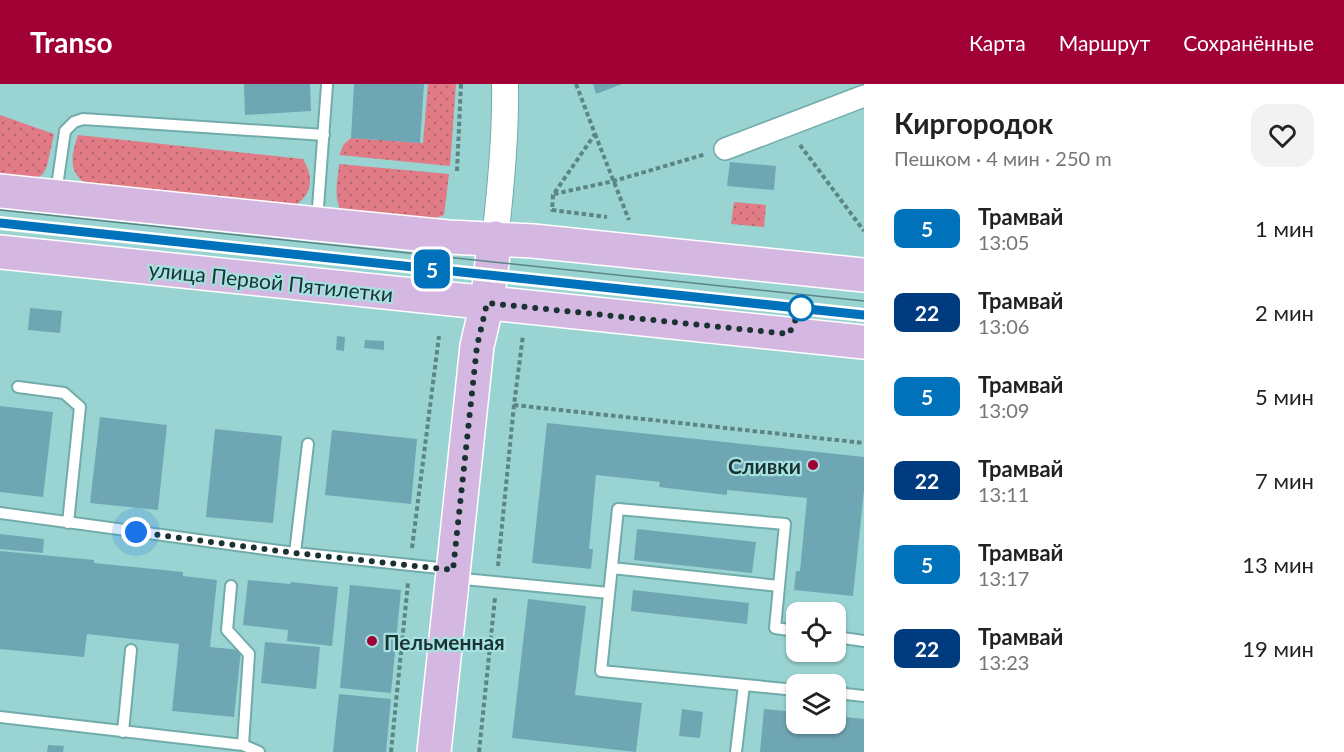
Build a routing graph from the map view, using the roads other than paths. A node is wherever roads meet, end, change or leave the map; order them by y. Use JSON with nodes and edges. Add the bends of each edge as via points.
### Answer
{"nodes":[{"id":1,"x":505,"y":84,"type":"edge"},
{"id":2,"x":327,"y":85,"type":"edge"},
{"id":3,"x":864,"y":96,"type":"edge"},
{"id":4,"x":324,"y":135,"type":"junction"},
{"id":5,"x":725,"y":149,"type":"road end"},
{"id":6,"x":0,"y":191,"type":"edge"},
{"id":7,"x":56,"y":197,"type":"junction"},
{"id":8,"x":317,"y":224,"type":"junction"},
{"id":9,"x":495,"y":238,"type":"junction"},
{"id":10,"x":0,"y":252,"type":"edge"},
{"id":11,"x":864,"y":276,"type":"edge"},
{"id":12,"x":487,"y":303,"type":"junction"},
{"id":13,"x":864,"y":342,"type":"edge"},
{"id":14,"x":18,"y":387,"type":"dead end"},
{"id":15,"x":308,"y":444,"type":"dead end"},
{"id":16,"x":0,"y":513,"type":"edge"},
{"id":17,"x":68,"y":523,"type":"junction"},
{"id":18,"x":295,"y":553,"type":"junction"},
{"id":19,"x":612,"y":568,"type":"junction"},
{"id":20,"x":452,"y":574,"type":"junction"},
{"id":21,"x":231,"y":586,"type":"dead end"},
{"id":22,"x":779,"y":586,"type":"junction"},
{"id":23,"x":609,"y":593,"type":"junction"},
{"id":24,"x":786,"y":630,"type":"edge"},
{"id":25,"x":846,"y":638,"type":"edge"},
{"id":26,"x":864,"y":641,"type":"edge"},
{"id":27,"x":131,"y":650,"type":"dead end"},
{"id":28,"x":744,"y":685,"type":"junction"},
{"id":29,"x":786,"y":689,"type":"edge"},
{"id":30,"x":846,"y":694,"type":"edge"},
{"id":31,"x":864,"y":696,"type":"edge"},
{"id":32,"x":0,"y":717,"type":"edge"},
{"id":33,"x":123,"y":732,"type":"junction"},
{"id":34,"x":243,"y":745,"type":"junction"},
{"id":35,"x":260,"y":752,"type":"edge"},
{"id":36,"x":434,"y":752,"type":"edge"},
{"id":37,"x":736,"y":752,"type":"edge"}],
"edges":[{"from":1,"to":9,"type":"street"},
{"from":2,"to":4,"type":"lane"},
{"from":3,"to":5,"type":"street"},
{"from":4,"to":7,"type":"lane","via":[[83,118],[65,130]]},
{"from":4,"to":8,"type":"lane"},
{"from":6,"to":7,"type":"main road"},
{"from":7,"to":8,"type":"main road"},
{"from":8,"to":9,"type":"main road"},
{"from":9,"to":11,"type":"main road"},
{"from":9,"to":12,"type":"main road"},
{"from":10,"to":12,"type":"main road","name":"улица Первой Пятилетки"},
{"from":12,"to":13,"type":"main road","name":"улица Первой Пятилетки"},
{"from":12,"to":20,"type":"main road","via":[[477,346]]},
{"from":14,"to":17,"type":"lane","via":[[64,393],[80,407]]},
{"from":15,"to":18,"type":"lane"},
{"from":16,"to":17,"type":"lane"},
{"from":17,"to":18,"type":"lane"},
{"from":18,"to":20,"type":"lane"},
{"from":19,"to":22,"type":"lane"},
{"from":19,"to":22,"type":"lane","via":[[618,509],[785,524]]},
{"from":19,"to":23,"type":"lane"},
{"from":20,"to":23,"type":"lane"},
{"from":20,"to":36,"type":"main road"},
{"from":21,"to":34,"type":"lane","via":[[227,630],[249,654]]},
{"from":22,"to":24,"type":"lane","via":[[775,628]]},
{"from":23,"to":28,"type":"lane","via":[[601,671]]},
{"from":25,"to":26,"type":"lane"},
{"from":27,"to":33,"type":"lane"},
{"from":28,"to":29,"type":"lane"},
{"from":28,"to":37,"type":"lane"},
{"from":30,"to":31,"type":"lane"},
{"from":32,"to":33,"type":"lane"},
{"from":33,"to":34,"type":"lane"},
{"from":34,"to":35,"type":"lane"}]}
